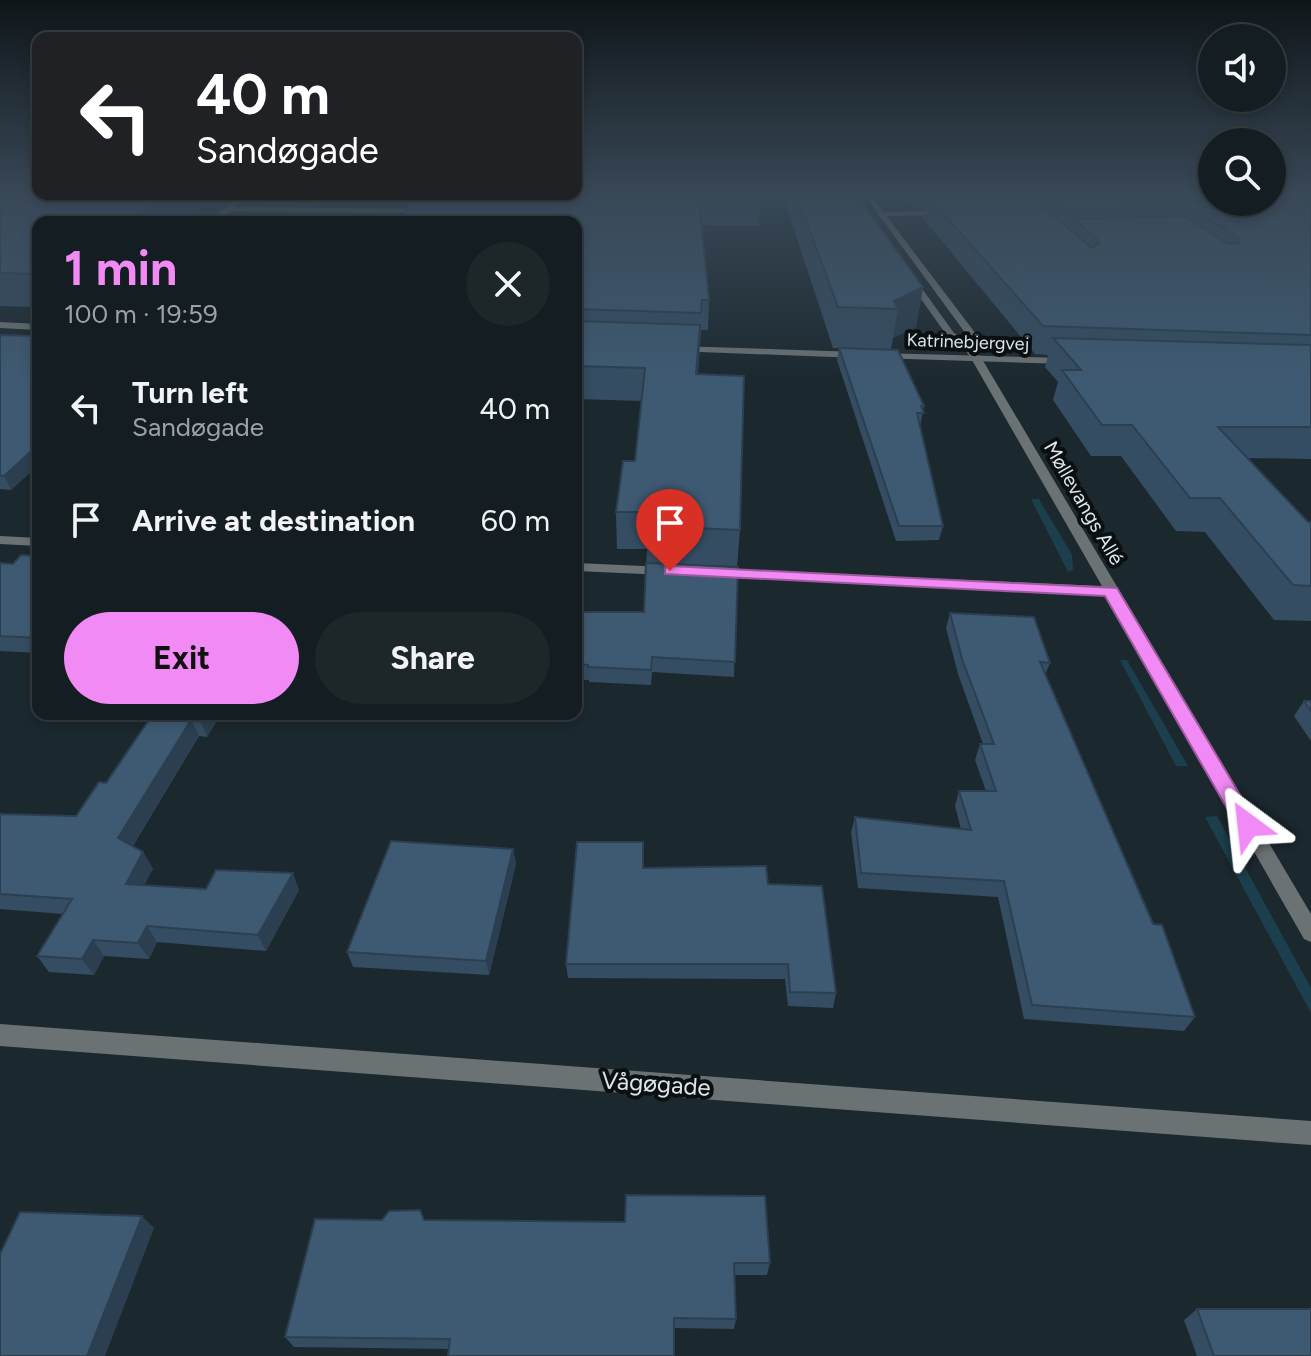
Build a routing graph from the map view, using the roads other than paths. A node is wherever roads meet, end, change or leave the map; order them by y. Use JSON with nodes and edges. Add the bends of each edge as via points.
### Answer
{"nodes":[{"id":1,"x":913,"y":256,"type":"edge"},
{"id":2,"x":903,"y":267,"type":"edge"},
{"id":3,"x":0,"y":325,"type":"edge"},
{"id":4,"x":32,"y":327,"type":"edge"},
{"id":5,"x":965,"y":343,"type":"junction"},
{"id":6,"x":665,"y":349,"type":"edge"},
{"id":7,"x":977,"y":359,"type":"junction"},
{"id":8,"x":1072,"y":362,"type":"edge"},
{"id":9,"x":0,"y":540,"type":"edge"},
{"id":10,"x":32,"y":542,"type":"edge"},
{"id":11,"x":582,"y":567,"type":"edge"},
{"id":12,"x":1111,"y":591,"type":"junction"},
{"id":13,"x":1311,"y":933,"type":"edge"},
{"id":14,"x":0,"y":1035,"type":"edge"},
{"id":15,"x":1311,"y":1133,"type":"edge"}],
"edges":[{"from":1,"to":5,"type":"street","name":"Møllevangs Allé","via":[[971,334]]},
{"from":2,"to":5,"type":"street","name":"Møllevangs Allé","via":[[951,335]]},
{"from":3,"to":4,"type":"street"},
{"from":5,"to":7,"type":"street","name":"Møllevangs Allé"},
{"from":6,"to":7,"type":"street","name":"Katrinebjergvej"},
{"from":7,"to":8,"type":"street","name":"Katrinebjergvej"},
{"from":7,"to":12,"type":"street","name":"Møllevangs Allé"},
{"from":9,"to":10,"type":"street"},
{"from":11,"to":12,"type":"street"},
{"from":12,"to":13,"type":"street","name":"Møllevangs Allé"},
{"from":14,"to":15,"type":"street","name":"Vågøgade"}]}
